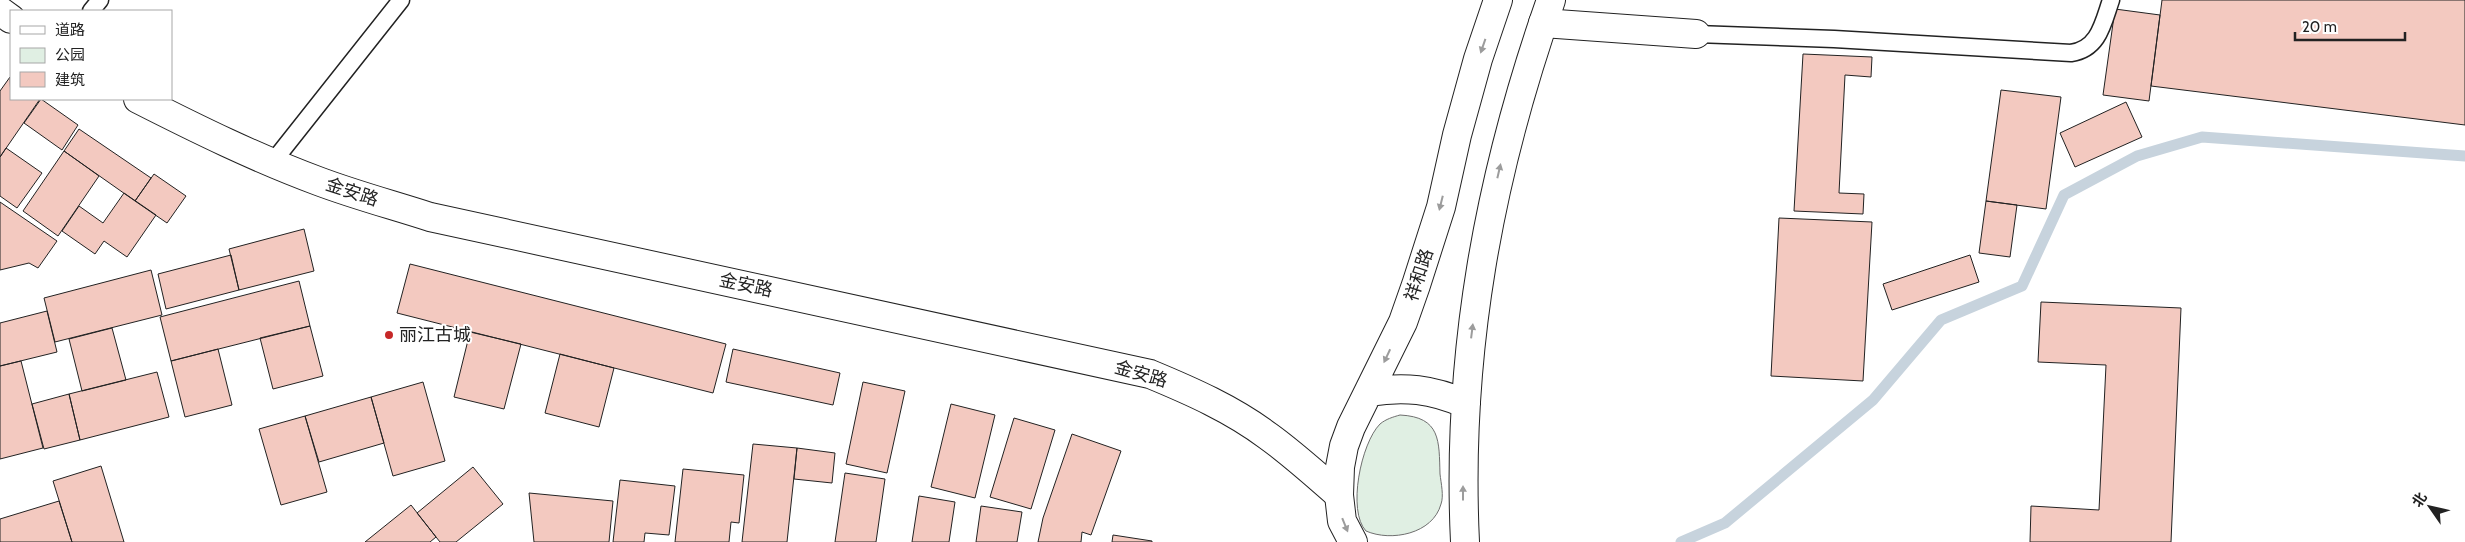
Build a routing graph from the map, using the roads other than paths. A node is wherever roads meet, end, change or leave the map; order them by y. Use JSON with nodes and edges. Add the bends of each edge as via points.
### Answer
{"nodes":[{"id":1,"x":100,"y":0,"type":"edge"},
{"id":2,"x":401,"y":0,"type":"edge"},
{"id":3,"x":1498,"y":0,"type":"edge"},
{"id":4,"x":2111,"y":0,"type":"edge"},
{"id":5,"x":92,"y":10,"type":"edge"},
{"id":6,"x":1547,"y":11,"type":"edge"},
{"id":7,"x":1696,"y":34,"type":"joint"},
{"id":8,"x":140,"y":100,"type":"edge"},
{"id":9,"x":272,"y":163,"type":"junction"},
{"id":10,"x":1369,"y":392,"type":"junction"},
{"id":11,"x":1466,"y":404,"type":"junction"},
{"id":12,"x":1339,"y":495,"type":"junction"},
{"id":13,"x":1353,"y":542,"type":"edge"},
{"id":14,"x":1466,"y":542,"type":"edge"}],
"edges":[{"from":1,"to":5,"type":"lane"},
{"from":2,"to":9,"type":"lane"},
{"from":3,"to":10,"type":"main road","name":"祥和路","one_way":true,"via":[[1478,58],[1441,207],[1416,286],[1403,322]]},
{"from":4,"to":7,"type":"lane","via":[[2094,42],[2080,52],[2071,53]]},
{"from":6,"to":7,"type":"main road"},
{"from":11,"to":6,"type":"main road","one_way":true,"via":[[1473,320],[1489,216],[1505,147]]},
{"from":8,"to":9,"type":"main road","name":"金安路"},
{"from":9,"to":12,"type":"main road","name":"金安路","via":[[345,191],[430,216],[1150,374],[1212,401],[1240,418],[1268,436]]},
{"from":10,"to":11,"type":"main road","via":[[1416,388],[1442,393]]},
{"from":10,"to":12,"type":"main road","name":"祥和路","via":[[1350,427],[1344,446]]},
{"from":14,"to":11,"type":"main road","one_way":true,"via":[[1463,499]]},
{"from":12,"to":13,"type":"main road","name":"祥和路","one_way":true,"via":[[1342,521]]}]}
